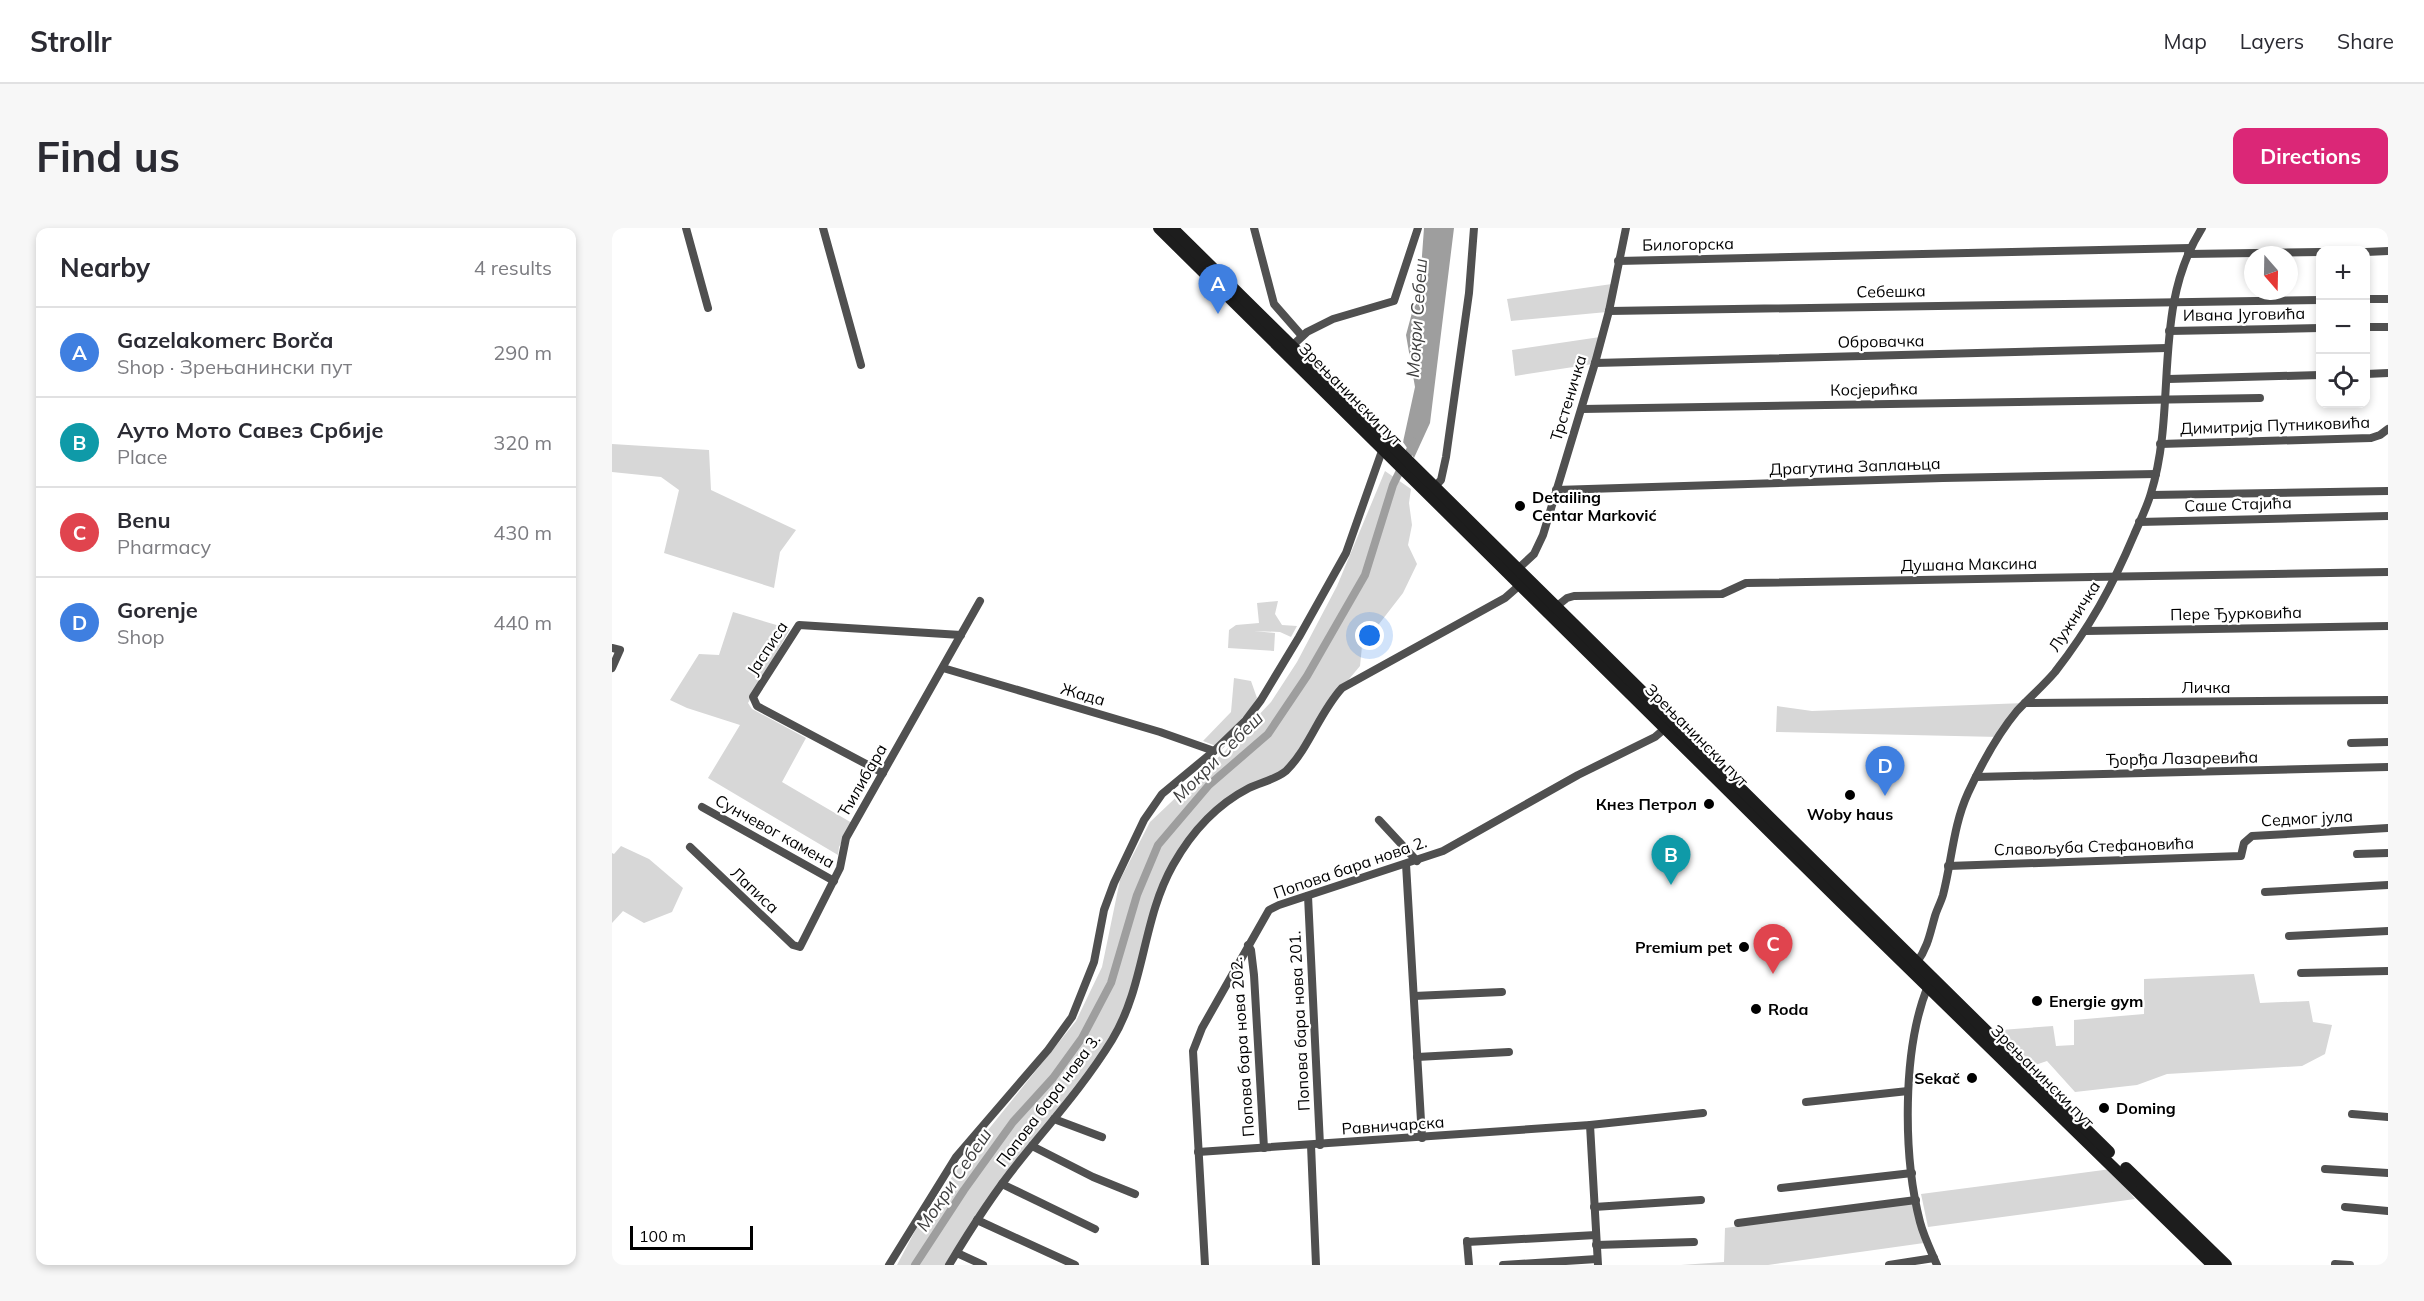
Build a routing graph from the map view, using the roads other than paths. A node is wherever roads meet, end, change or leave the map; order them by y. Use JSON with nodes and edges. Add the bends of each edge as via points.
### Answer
{"nodes":[{"id":1,"x":686,"y":228,"type":"edge"},
{"id":2,"x":823,"y":228,"type":"edge"},
{"id":3,"x":1159,"y":228,"type":"edge"},
{"id":4,"x":1172,"y":228,"type":"edge"},
{"id":5,"x":1254,"y":228,"type":"edge"},
{"id":6,"x":1418,"y":228,"type":"edge"},
{"id":7,"x":1474,"y":228,"type":"edge"},
{"id":8,"x":1626,"y":228,"type":"edge"},
{"id":9,"x":2202,"y":228,"type":"edge"},
{"id":10,"x":2189,"y":251,"type":"junction"},
{"id":11,"x":2388,"y":251,"type":"edge"},
{"id":12,"x":2316,"y":252,"type":"edge"},
{"id":13,"x":2370,"y":252,"type":"edge"},
{"id":14,"x":1618,"y":261,"type":"junction"},
{"id":15,"x":2388,"y":298,"type":"edge"},
{"id":16,"x":2370,"y":299,"type":"edge"},
{"id":17,"x":2316,"y":300,"type":"edge"},
{"id":18,"x":2173,"y":302,"type":"junction"},
{"id":19,"x":708,"y":308,"type":"dead end"},
{"id":20,"x":1609,"y":311,"type":"junction"},
{"id":21,"x":2370,"y":327,"type":"edge"},
{"id":22,"x":2388,"y":327,"type":"edge"},
{"id":23,"x":2316,"y":328,"type":"edge"},
{"id":24,"x":2169,"y":331,"type":"junction"},
{"id":25,"x":1297,"y":341,"type":"junction"},
{"id":26,"x":2167,"y":348,"type":"junction"},
{"id":27,"x":1595,"y":363,"type":"junction"},
{"id":28,"x":861,"y":365,"type":"dead end"},
{"id":29,"x":2388,"y":373,"type":"edge"},
{"id":30,"x":2370,"y":374,"type":"edge"},
{"id":31,"x":2316,"y":375,"type":"edge"},
{"id":32,"x":2168,"y":379,"type":"junction"},
{"id":33,"x":2260,"y":398,"type":"dead end"},
{"id":34,"x":2166,"y":399,"type":"junction"},
{"id":35,"x":1582,"y":409,"type":"junction"},
{"id":36,"x":2388,"y":429,"type":"edge"},
{"id":37,"x":2160,"y":444,"type":"junction"},
{"id":38,"x":1383,"y":448,"type":"junction"},
{"id":39,"x":1397,"y":456,"type":"junction"},
{"id":40,"x":2156,"y":474,"type":"junction"},
{"id":41,"x":1432,"y":490,"type":"junction"},
{"id":42,"x":1556,"y":490,"type":"junction"},
{"id":43,"x":2388,"y":491,"type":"edge"},
{"id":44,"x":2151,"y":495,"type":"junction"},
{"id":45,"x":2388,"y":516,"type":"edge"},
{"id":46,"x":2139,"y":522,"type":"junction"},
{"id":47,"x":1519,"y":568,"type":"junction"},
{"id":48,"x":2388,"y":572,"type":"edge"},
{"id":49,"x":2117,"y":576,"type":"junction"},
{"id":50,"x":1521,"y":584,"type":"junction"},
{"id":51,"x":980,"y":601,"type":"dead end"},
{"id":52,"x":1557,"y":606,"type":"junction"},
{"id":53,"x":2388,"y":626,"type":"edge"},
{"id":54,"x":2085,"y":631,"type":"junction"},
{"id":55,"x":961,"y":635,"type":"junction"},
{"id":56,"x":612,"y":648,"type":"edge"},
{"id":57,"x":612,"y":668,"type":"edge"},
{"id":58,"x":943,"y":668,"type":"junction"},
{"id":59,"x":2388,"y":700,"type":"edge"},
{"id":60,"x":2025,"y":703,"type":"junction"},
{"id":61,"x":1669,"y":724,"type":"junction"},
{"id":62,"x":2388,"y":742,"type":"edge"},
{"id":63,"x":2350,"y":743,"type":"dead end"},
{"id":64,"x":1214,"y":751,"type":"junction"},
{"id":65,"x":2388,"y":767,"type":"edge"},
{"id":66,"x":883,"y":773,"type":"junction"},
{"id":67,"x":1976,"y":777,"type":"junction"},
{"id":68,"x":702,"y":807,"type":"dead end"},
{"id":69,"x":1379,"y":820,"type":"dead end"},
{"id":70,"x":2388,"y":828,"type":"edge"},
{"id":71,"x":690,"y":847,"type":"dead end"},
{"id":72,"x":2388,"y":853,"type":"edge"},
{"id":73,"x":2357,"y":854,"type":"dead end"},
{"id":74,"x":2241,"y":856,"type":"joint"},
{"id":75,"x":1417,"y":861,"type":"junction"},
{"id":76,"x":1406,"y":864,"type":"junction"},
{"id":77,"x":1947,"y":866,"type":"junction"},
{"id":78,"x":834,"y":881,"type":"junction"},
{"id":79,"x":2388,"y":885,"type":"edge"},
{"id":80,"x":2265,"y":892,"type":"dead end"},
{"id":81,"x":1308,"y":896,"type":"junction"},
{"id":82,"x":2388,"y":931,"type":"edge"},
{"id":83,"x":2289,"y":936,"type":"dead end"},
{"id":84,"x":803,"y":945,"type":"joint"},
{"id":85,"x":1248,"y":945,"type":"junction"},
{"id":86,"x":1917,"y":962,"type":"junction"},
{"id":87,"x":2388,"y":972,"type":"edge"},
{"id":88,"x":2301,"y":973,"type":"dead end"},
{"id":89,"x":1928,"y":986,"type":"junction"},
{"id":90,"x":1502,"y":992,"type":"dead end"},
{"id":91,"x":1414,"y":996,"type":"junction"},
{"id":92,"x":1509,"y":1052,"type":"dead end"},
{"id":93,"x":1417,"y":1057,"type":"junction"},
{"id":94,"x":1908,"y":1091,"type":"junction"},
{"id":95,"x":1806,"y":1102,"type":"dead end"},
{"id":96,"x":1703,"y":1113,"type":"dead end"},
{"id":97,"x":2352,"y":1114,"type":"dead end"},
{"id":98,"x":2388,"y":1117,"type":"edge"},
{"id":99,"x":1054,"y":1119,"type":"junction"},
{"id":100,"x":1590,"y":1125,"type":"junction"},
{"id":101,"x":1102,"y":1137,"type":"dead end"},
{"id":102,"x":1422,"y":1138,"type":"junction"},
{"id":103,"x":1316,"y":1145,"type":"junction"},
{"id":104,"x":1032,"y":1146,"type":"junction"},
{"id":105,"x":1264,"y":1148,"type":"junction"},
{"id":106,"x":1198,"y":1152,"type":"junction"},
{"id":107,"x":2325,"y":1169,"type":"dead end"},
{"id":108,"x":1912,"y":1173,"type":"junction"},
{"id":109,"x":2388,"y":1173,"type":"edge"},
{"id":110,"x":1002,"y":1184,"type":"junction"},
{"id":111,"x":1781,"y":1188,"type":"dead end"},
{"id":112,"x":1136,"y":1194,"type":"dead end"},
{"id":113,"x":1701,"y":1200,"type":"dead end"},
{"id":114,"x":1916,"y":1200,"type":"junction"},
{"id":115,"x":1594,"y":1207,"type":"junction"},
{"id":116,"x":2345,"y":1207,"type":"dead end"},
{"id":117,"x":2388,"y":1211,"type":"edge"},
{"id":118,"x":977,"y":1220,"type":"junction"},
{"id":119,"x":1738,"y":1223,"type":"dead end"},
{"id":120,"x":1095,"y":1229,"type":"dead end"},
{"id":121,"x":1596,"y":1235,"type":"junction"},
{"id":122,"x":1694,"y":1242,"type":"dead end"},
{"id":123,"x":1596,"y":1245,"type":"junction"},
{"id":124,"x":957,"y":1253,"type":"junction"},
{"id":125,"x":1597,"y":1262,"type":"edge"},
{"id":126,"x":1935,"y":1262,"type":"edge"},
{"id":127,"x":2335,"y":1264,"type":"edge"},
{"id":128,"x":889,"y":1265,"type":"edge"},
{"id":129,"x":949,"y":1265,"type":"edge"},
{"id":130,"x":983,"y":1265,"type":"edge"},
{"id":131,"x":1075,"y":1265,"type":"edge"},
{"id":132,"x":1205,"y":1265,"type":"edge"},
{"id":133,"x":1316,"y":1265,"type":"edge"},
{"id":134,"x":1469,"y":1265,"type":"edge"},
{"id":135,"x":1503,"y":1265,"type":"edge"},
{"id":136,"x":1890,"y":1265,"type":"edge"},
{"id":137,"x":2212,"y":1265,"type":"edge"},
{"id":138,"x":2226,"y":1265,"type":"edge"},
{"id":139,"x":2350,"y":1265,"type":"edge"}],
"edges":[{"from":1,"to":19,"type":"street"},
{"from":2,"to":28,"type":"street"},
{"from":3,"to":38,"type":"main road","name":"Зрењанински пут"},
{"from":4,"to":25,"type":"main road","name":"Зрењанински пут"},
{"from":5,"to":25,"type":"street","via":[[1274,304]]},
{"from":6,"to":25,"type":"street","name":"Зрењанински пут","via":[[1394,301],[1348,313]]},
{"from":7,"to":41,"type":"street","via":[[1443,477]]},
{"from":8,"to":14,"type":"street","name":"Трстеничка"},
{"from":9,"to":10,"type":"street","name":"Лужничка"},
{"from":10,"to":12,"type":"street","name":"Билогорска"},
{"from":10,"to":14,"type":"street","name":"Билогорска"},
{"from":10,"to":18,"type":"street","name":"Лужничка"},
{"from":11,"to":13,"type":"street"},
{"from":14,"to":20,"type":"street","name":"Трстеничка"},
{"from":15,"to":16,"type":"street"},
{"from":17,"to":18,"type":"street","name":"Себешка"},
{"from":18,"to":20,"type":"street","name":"Себешка"},
{"from":18,"to":24,"type":"street","name":"Лужничка"},
{"from":20,"to":27,"type":"street","name":"Трстеничка"},
{"from":21,"to":22,"type":"street"},
{"from":23,"to":24,"type":"street","name":"Ивана Југовића"},
{"from":24,"to":26,"type":"street","name":"Лужничка"},
{"from":25,"to":39,"type":"main road","name":"Зрењанински пут"},
{"from":26,"to":27,"type":"street","name":"Обровачка"},
{"from":26,"to":32,"type":"street","name":"Лужничка"},
{"from":27,"to":35,"type":"street","name":"Трстеничка"},
{"from":29,"to":30,"type":"street"},
{"from":31,"to":32,"type":"street"},
{"from":32,"to":34,"type":"street","name":"Лужничка"},
{"from":33,"to":34,"type":"street","name":"Косјерићка"},
{"from":34,"to":35,"type":"street","name":"Косјерићка"},
{"from":34,"to":37,"type":"street","name":"Лужничка"},
{"from":35,"to":42,"type":"street","name":"Трстеничка"},
{"from":36,"to":37,"type":"street","name":"Димитрија Путниковића","via":[[2371,438]]},
{"from":37,"to":40,"type":"street","name":"Лужничка"},
{"from":38,"to":39,"type":"main road","name":"Зрењанински пут"},
{"from":38,"to":64,"type":"street","via":[[1346,553],[1306,625],[1253,711]]},
{"from":39,"to":41,"type":"main road","name":"Зрењанински пут"},
{"from":40,"to":42,"type":"street","name":"Драгутина Заплањца"},
{"from":40,"to":44,"type":"street","name":"Лужничка"},
{"from":41,"to":47,"type":"main road","name":"Зрењанински пут"},
{"from":41,"to":50,"type":"main road","name":"Зрењанински пут"},
{"from":42,"to":47,"type":"street","name":"Трстеничка","via":[[1540,542]]},
{"from":43,"to":44,"type":"street"},
{"from":44,"to":46,"type":"street","name":"Лужничка"},
{"from":45,"to":46,"type":"street","name":"Саше Стајића"},
{"from":46,"to":49,"type":"street","name":"Лужничка"},
{"from":47,"to":52,"type":"main road","name":"Зрењанински пут"},
{"from":48,"to":49,"type":"street","name":"Душана Максина"},
{"from":49,"to":52,"type":"street","name":"Душана Максина","via":[[1746,584],[1722,594],[1575,596]]},
{"from":49,"to":54,"type":"street","name":"Лужничка"},
{"from":50,"to":61,"type":"main road","name":"Зрењанински пут"},
{"from":50,"to":99,"type":"street","name":"Попова бара нова 3.","via":[[1505,598],[1342,688],[1284,772],[1248,788],[1201,824],[1163,885],[1124,1018],[1103,1055]]},
{"from":51,"to":55,"type":"street"},
{"from":52,"to":61,"type":"main road","name":"Зрењанински пут"},
{"from":53,"to":54,"type":"street","name":"Пере Ђурковића"},
{"from":54,"to":60,"type":"street","name":"Лужничка"},
{"from":55,"to":58,"type":"street","name":"Ћилибара"},
{"from":55,"to":66,"type":"street","name":"Јасписа","via":[[799,625],[753,697],[757,706]]},
{"from":56,"to":57,"type":"street","via":[[620,650]]},
{"from":58,"to":64,"type":"street","name":"Жада"},
{"from":58,"to":66,"type":"street","name":"Ћилибара"},
{"from":59,"to":60,"type":"street","name":"Личка"},
{"from":60,"to":67,"type":"street","name":"Лужничка"},
{"from":61,"to":75,"type":"street","name":"Попова бара нова 2.","via":[[1655,737],[1578,775],[1453,846]]},
{"from":61,"to":86,"type":"main road","name":"Зрењанински пут"},
{"from":61,"to":89,"type":"main road","name":"Зрењанински пут"},
{"from":62,"to":63,"type":"street"},
{"from":64,"to":128,"type":"street","via":[[1153,804],[1114,882],[1094,962],[1072,1017],[956,1157]]},
{"from":65,"to":67,"type":"street","name":"Ђорђа Лазаревића"},
{"from":66,"to":78,"type":"street","name":"Ћилибара","via":[[843,845],[843,858]]},
{"from":67,"to":77,"type":"street","name":"Лужничка","via":[[1960,812]]},
{"from":68,"to":78,"type":"street","name":"Сунчевог камена"},
{"from":69,"to":75,"type":"street"},
{"from":70,"to":74,"type":"street","name":"Седмог јула","via":[[2252,836],[2244,843]]},
{"from":71,"to":84,"type":"street","name":"Лаписа","via":[[793,945]]},
{"from":72,"to":73,"type":"street"},
{"from":74,"to":77,"type":"street","name":"Славољуба Стефановића"},
{"from":75,"to":76,"type":"street","name":"Попова бара нова 2."},
{"from":76,"to":81,"type":"street","name":"Попова бара нова 2."},
{"from":76,"to":91,"type":"street"},
{"from":77,"to":86,"type":"street","name":"Лужничка","via":[[1931,933]]},
{"from":78,"to":84,"type":"street","name":"Ћилибара"},
{"from":79,"to":80,"type":"street"},
{"from":81,"to":85,"type":"street","name":"Попова бара нова 2.","via":[[1269,910]]},
{"from":81,"to":103,"type":"street","name":"Попова бара нова 201."},
{"from":82,"to":83,"type":"street"},
{"from":85,"to":105,"type":"street","name":"Попова бара нова 202.","via":[[1254,975]]},
{"from":85,"to":106,"type":"street","name":"Попова бара нова 2.","via":[[1194,1045]]},
{"from":86,"to":138,"type":"main road","name":"Зрењанински пут"},
{"from":87,"to":88,"type":"street"},
{"from":89,"to":94,"type":"street","via":[[1917,1025]]},
{"from":89,"to":137,"type":"main road","name":"Зрењанински пут"},
{"from":90,"to":91,"type":"street"},
{"from":91,"to":93,"type":"street"},
{"from":92,"to":93,"type":"street"},
{"from":93,"to":102,"type":"street"},
{"from":94,"to":95,"type":"street"},
{"from":94,"to":108,"type":"street"},
{"from":96,"to":100,"type":"street","name":"Равничарска"},
{"from":97,"to":98,"type":"street"},
{"from":99,"to":101,"type":"street"},
{"from":99,"to":104,"type":"street","name":"Попова бара нова 3."},
{"from":100,"to":102,"type":"street","name":"Равничарска"},
{"from":100,"to":115,"type":"street"},
{"from":102,"to":103,"type":"street","name":"Равничарска"},
{"from":103,"to":105,"type":"street","name":"Равничарска"},
{"from":103,"to":133,"type":"street","name":"Попова бара нова 201."},
{"from":104,"to":110,"type":"street","name":"Попова бара нова 3."},
{"from":104,"to":112,"type":"street"},
{"from":105,"to":106,"type":"street","name":"Равничарска"},
{"from":106,"to":132,"type":"street","name":"Попова бара нова 2."},
{"from":107,"to":109,"type":"street"},
{"from":108,"to":111,"type":"street"},
{"from":108,"to":114,"type":"street"},
{"from":110,"to":118,"type":"street","name":"Попова бара нова 3."},
{"from":110,"to":120,"type":"street"},
{"from":113,"to":115,"type":"street"},
{"from":114,"to":119,"type":"street"},
{"from":114,"to":126,"type":"street"},
{"from":115,"to":121,"type":"street"},
{"from":116,"to":117,"type":"street"},
{"from":118,"to":124,"type":"street","name":"Попова бара нова 3."},
{"from":118,"to":131,"type":"street"},
{"from":121,"to":123,"type":"street"},
{"from":121,"to":134,"type":"street","via":[[1467,1241]]},
{"from":122,"to":123,"type":"street"},
{"from":123,"to":125,"type":"street"},
{"from":124,"to":129,"type":"street","name":"Попова бара нова 3."},
{"from":124,"to":130,"type":"street"},
{"from":125,"to":135,"type":"street"},
{"from":126,"to":136,"type":"street"},
{"from":127,"to":139,"type":"street"}]}
